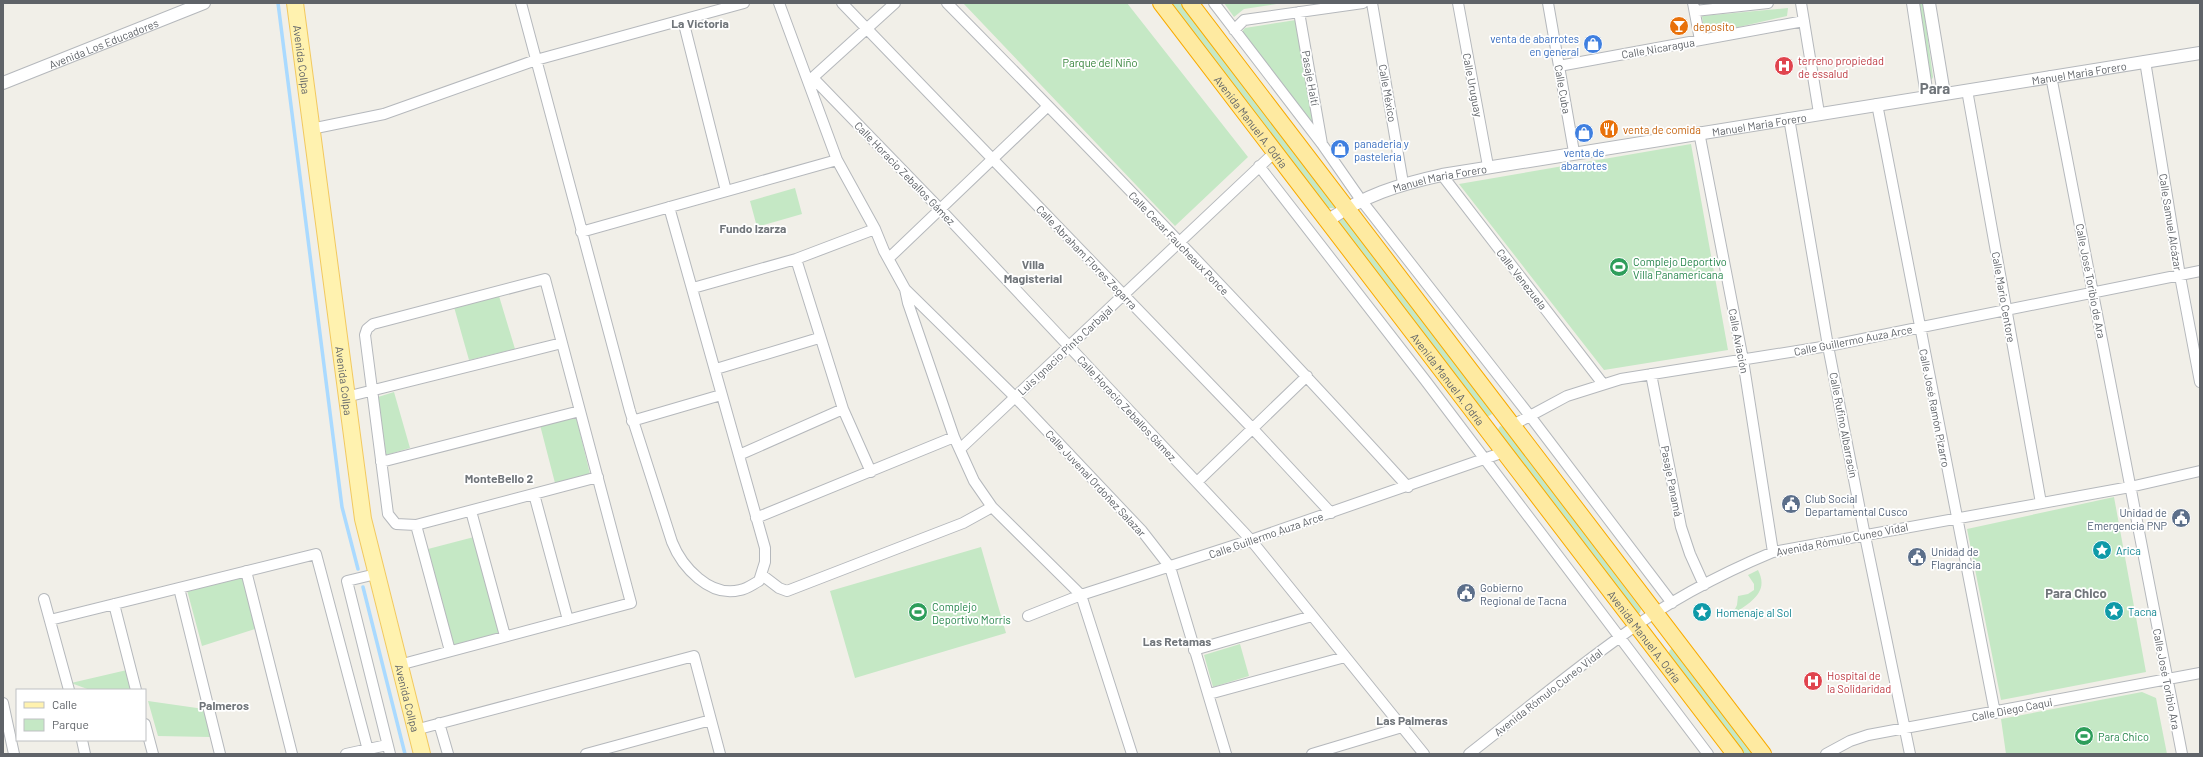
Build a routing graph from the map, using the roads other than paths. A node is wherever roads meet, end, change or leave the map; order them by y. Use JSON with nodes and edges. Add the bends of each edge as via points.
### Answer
{"nodes":[{"id":1,"x":204,"y":3,"type":"edge"},
{"id":2,"x":295,"y":3,"type":"edge"},
{"id":3,"x":521,"y":3,"type":"edge"},
{"id":4,"x":744,"y":3,"type":"edge"},
{"id":5,"x":780,"y":3,"type":"edge"},
{"id":6,"x":842,"y":3,"type":"edge"},
{"id":7,"x":895,"y":3,"type":"edge"},
{"id":8,"x":946,"y":3,"type":"edge"},
{"id":9,"x":1161,"y":3,"type":"edge"},
{"id":10,"x":1190,"y":3,"type":"edge"},
{"id":11,"x":1214,"y":3,"type":"edge"},
{"id":12,"x":1362,"y":3,"type":"edge"},
{"id":13,"x":1372,"y":3,"type":"edge"},
{"id":14,"x":1458,"y":3,"type":"edge"},
{"id":15,"x":1548,"y":3,"type":"edge"},
{"id":16,"x":1768,"y":3,"type":"edge"},
{"id":17,"x":1801,"y":3,"type":"edge"},
{"id":18,"x":1913,"y":3,"type":"edge"},
{"id":19,"x":1929,"y":3,"type":"edge"},
{"id":20,"x":1335,"y":5,"type":"edge"},
{"id":21,"x":1694,"y":7,"type":"edge"},
{"id":22,"x":1299,"y":12,"type":"junction"},
{"id":23,"x":683,"y":20,"type":"junction"},
{"id":24,"x":1804,"y":21,"type":"junction"},
{"id":25,"x":866,"y":29,"type":"junction"},
{"id":26,"x":1234,"y":30,"type":"junction"},
{"id":27,"x":1700,"y":40,"type":"junction"},
{"id":28,"x":2200,"y":53,"type":"edge"},
{"id":29,"x":536,"y":60,"type":"junction"},
{"id":30,"x":2145,"y":61,"type":"junction"},
{"id":31,"x":1559,"y":66,"type":"junction"},
{"id":32,"x":2051,"y":76,"type":"junction"},
{"id":33,"x":810,"y":80,"type":"junction"},
{"id":34,"x":3,"y":83,"type":"edge"},
{"id":35,"x":1967,"y":90,"type":"junction"},
{"id":36,"x":1944,"y":94,"type":"junction"},
{"id":37,"x":1927,"y":96,"type":"junction"},
{"id":38,"x":1877,"y":104,"type":"junction"},
{"id":39,"x":1048,"y":106,"type":"junction"},
{"id":40,"x":1819,"y":113,"type":"junction"},
{"id":41,"x":1789,"y":118,"type":"junction"},
{"id":42,"x":311,"y":129,"type":"junction"},
{"id":43,"x":1699,"y":132,"type":"junction"},
{"id":44,"x":1322,"y":144,"type":"junction"},
{"id":45,"x":1275,"y":152,"type":"junction"},
{"id":46,"x":1574,"y":152,"type":"junction"},
{"id":47,"x":992,"y":159,"type":"junction"},
{"id":48,"x":837,"y":160,"type":"junction"},
{"id":49,"x":1259,"y":166,"type":"junction"},
{"id":50,"x":1488,"y":166,"type":"junction"},
{"id":51,"x":1442,"y":175,"type":"junction"},
{"id":52,"x":1404,"y":184,"type":"junction"},
{"id":53,"x":726,"y":191,"type":"junction"},
{"id":54,"x":1360,"y":200,"type":"junction"},
{"id":55,"x":670,"y":207,"type":"junction"},
{"id":56,"x":1346,"y":208,"type":"junction"},
{"id":57,"x":940,"y":209,"type":"junction"},
{"id":58,"x":1327,"y":221,"type":"junction"},
{"id":59,"x":875,"y":230,"type":"junction"},
{"id":60,"x":581,"y":232,"type":"junction"},
{"id":61,"x":1179,"y":242,"type":"junction"},
{"id":62,"x":889,"y":258,"type":"junction"},
{"id":63,"x":796,"y":259,"type":"junction"},
{"id":64,"x":2200,"y":271,"type":"edge"},
{"id":65,"x":2180,"y":276,"type":"junction"},
{"id":66,"x":693,"y":288,"type":"junction"},
{"id":67,"x":905,"y":289,"type":"junction"},
{"id":68,"x":2093,"y":292,"type":"junction"},
{"id":69,"x":1124,"y":294,"type":"junction"},
{"id":70,"x":2007,"y":310,"type":"junction"},
{"id":71,"x":1919,"y":327,"type":"junction"},
{"id":72,"x":819,"y":338,"type":"junction"},
{"id":73,"x":562,"y":343,"type":"junction"},
{"id":74,"x":1069,"y":346,"type":"junction"},
{"id":75,"x":1828,"y":346,"type":"junction"},
{"id":76,"x":1743,"y":360,"type":"junction"},
{"id":77,"x":716,"y":369,"type":"junction"},
{"id":78,"x":1651,"y":374,"type":"junction"},
{"id":79,"x":1307,"y":376,"type":"junction"},
{"id":80,"x":2200,"y":382,"type":"edge"},
{"id":81,"x":1603,"y":384,"type":"junction"},
{"id":82,"x":372,"y":392,"type":"junction"},
{"id":83,"x":721,"y":395,"type":"junction"},
{"id":84,"x":346,"y":397,"type":"junction"},
{"id":85,"x":1015,"y":397,"type":"junction"},
{"id":86,"x":843,"y":409,"type":"junction"},
{"id":87,"x":580,"y":410,"type":"junction"},
{"id":88,"x":1530,"y":416,"type":"junction"},
{"id":89,"x":632,"y":420,"type":"junction"},
{"id":90,"x":1508,"y":420,"type":"junction"},
{"id":91,"x":1486,"y":427,"type":"junction"},
{"id":92,"x":1253,"y":429,"type":"junction"},
{"id":93,"x":954,"y":438,"type":"junction"},
{"id":94,"x":960,"y":449,"type":"junction"},
{"id":95,"x":1504,"y":452,"type":"junction"},
{"id":96,"x":738,"y":455,"type":"junction"},
{"id":97,"x":1486,"y":460,"type":"junction"},
{"id":98,"x":381,"y":462,"type":"junction"},
{"id":99,"x":2200,"y":471,"type":"edge"},
{"id":100,"x":870,"y":472,"type":"junction"},
{"id":101,"x":598,"y":477,"type":"junction"},
{"id":102,"x":1196,"y":482,"type":"junction"},
{"id":103,"x":1408,"y":487,"type":"junction"},
{"id":104,"x":2130,"y":487,"type":"junction"},
{"id":105,"x":534,"y":494,"type":"junction"},
{"id":106,"x":2041,"y":503,"type":"junction"},
{"id":107,"x":992,"y":507,"type":"junction"},
{"id":108,"x":471,"y":511,"type":"junction"},
{"id":109,"x":1331,"y":513,"type":"junction"},
{"id":110,"x":1957,"y":517,"type":"junction"},
{"id":111,"x":756,"y":518,"type":"junction"},
{"id":112,"x":416,"y":525,"type":"junction"},
{"id":113,"x":1865,"y":536,"type":"junction"},
{"id":114,"x":1251,"y":540,"type":"junction"},
{"id":115,"x":1773,"y":552,"type":"junction"},
{"id":116,"x":1170,"y":567,"type":"junction"},
{"id":117,"x":246,"y":571,"type":"junction"},
{"id":118,"x":376,"y":574,"type":"junction"},
{"id":119,"x":762,"y":575,"type":"junction"},
{"id":120,"x":1704,"y":585,"type":"junction"},
{"id":121,"x":180,"y":588,"type":"junction"},
{"id":122,"x":1081,"y":595,"type":"junction"},
{"id":123,"x":44,"y":599,"type":"dead end"},
{"id":124,"x":1672,"y":603,"type":"junction"},
{"id":125,"x":114,"y":604,"type":"junction"},
{"id":126,"x":1656,"y":613,"type":"junction"},
{"id":127,"x":1028,"y":616,"type":"dead end"},
{"id":128,"x":1312,"y":616,"type":"junction"},
{"id":129,"x":50,"y":620,"type":"junction"},
{"id":130,"x":568,"y":620,"type":"junction"},
{"id":131,"x":1637,"y":625,"type":"junction"},
{"id":132,"x":505,"y":636,"type":"junction"},
{"id":133,"x":1620,"y":636,"type":"junction"},
{"id":134,"x":1194,"y":650,"type":"junction"},
{"id":135,"x":450,"y":651,"type":"junction"},
{"id":136,"x":1345,"y":657,"type":"junction"},
{"id":137,"x":399,"y":665,"type":"junction"},
{"id":138,"x":2200,"y":673,"type":"edge"},
{"id":139,"x":2167,"y":678,"type":"junction"},
{"id":140,"x":69,"y":689,"type":"edge"},
{"id":141,"x":136,"y":689,"type":"edge"},
{"id":142,"x":1209,"y":694,"type":"junction"},
{"id":143,"x":3,"y":703,"type":"edge"},
{"id":144,"x":1995,"y":713,"type":"junction"},
{"id":145,"x":711,"y":720,"type":"junction"},
{"id":146,"x":439,"y":723,"type":"junction"},
{"id":147,"x":1402,"y":727,"type":"junction"},
{"id":148,"x":1905,"y":727,"type":"junction"},
{"id":149,"x":146,"y":728,"type":"edge"},
{"id":150,"x":416,"y":730,"type":"junction"},
{"id":151,"x":82,"y":741,"type":"edge"},
{"id":152,"x":388,"y":750,"type":"edge"},
{"id":153,"x":368,"y":752,"type":"edge"},
{"id":154,"x":14,"y":754,"type":"edge"},
{"id":155,"x":86,"y":754,"type":"edge"},
{"id":156,"x":153,"y":754,"type":"edge"},
{"id":157,"x":220,"y":754,"type":"edge"},
{"id":158,"x":292,"y":754,"type":"edge"},
{"id":159,"x":346,"y":754,"type":"edge"},
{"id":160,"x":422,"y":754,"type":"edge"},
{"id":161,"x":448,"y":754,"type":"edge"},
{"id":162,"x":586,"y":754,"type":"edge"},
{"id":163,"x":720,"y":754,"type":"edge"},
{"id":164,"x":1132,"y":754,"type":"edge"},
{"id":165,"x":1226,"y":754,"type":"edge"},
{"id":166,"x":1312,"y":754,"type":"edge"},
{"id":167,"x":1424,"y":754,"type":"edge"},
{"id":168,"x":1469,"y":754,"type":"edge"},
{"id":169,"x":1708,"y":754,"type":"edge"},
{"id":170,"x":1735,"y":754,"type":"edge"},
{"id":171,"x":1763,"y":754,"type":"edge"},
{"id":172,"x":1826,"y":754,"type":"edge"},
{"id":173,"x":1910,"y":754,"type":"edge"},
{"id":174,"x":2182,"y":754,"type":"edge"}],
"edges":[{"from":1,"to":34,"type":"street","name":"Avenida Los Educadores"},
{"from":2,"to":42,"type":"main road","name":"Avenida Collpa"},
{"from":3,"to":29,"type":"street"},
{"from":4,"to":23,"type":"street"},
{"from":5,"to":33,"type":"street","name":"Calle Juvenal Ordoñez Salazar"},
{"from":6,"to":25,"type":"street","name":"Calle Abraham Flores Zegarra"},
{"from":7,"to":25,"type":"street"},
{"from":8,"to":39,"type":"street","name":"Calle Cesar Faucheaux Ponce"},
{"from":9,"to":45,"type":"highway","name":"Avenida Manuel A. Odría"},
{"from":10,"to":56,"type":"highway","name":"Avenida Manuel A. Odría"},
{"from":11,"to":26,"type":"street"},
{"from":12,"to":20,"type":"street"},
{"from":13,"to":52,"type":"street","name":"Calle México"},
{"from":14,"to":50,"type":"street","name":"Calle Uruguay"},
{"from":15,"to":31,"type":"street","name":"Calle Cuba"},
{"from":16,"to":21,"type":"street"},
{"from":17,"to":24,"type":"street"},
{"from":18,"to":37,"type":"street"},
{"from":19,"to":36,"type":"street"},
{"from":20,"to":22,"type":"street"},
{"from":21,"to":27,"type":"street"},
{"from":22,"to":26,"type":"street","via":[[1244,20]]},
{"from":22,"to":44,"type":"street","name":"Pasaje Haití"},
{"from":23,"to":29,"type":"street"},
{"from":23,"to":53,"type":"street"},
{"from":24,"to":27,"type":"street","name":"Calle Nicaragua"},
{"from":24,"to":40,"type":"street"},
{"from":25,"to":33,"type":"street"},
{"from":25,"to":47,"type":"street","name":"Calle Abraham Flores Zegarra"},
{"from":26,"to":44,"type":"street"},
{"from":27,"to":31,"type":"street","name":"Calle Nicaragua"},
{"from":28,"to":30,"type":"street","name":"Manuel Maria Forero"},
{"from":29,"to":42,"type":"street","via":[[384,114]]},
{"from":29,"to":60,"type":"street"},
{"from":30,"to":32,"type":"street","name":"Manuel Maria Forero"},
{"from":30,"to":65,"type":"street","name":"Calle Samuel Alcázar"},
{"from":31,"to":46,"type":"street","name":"Calle Cuba"},
{"from":32,"to":35,"type":"street","name":"Manuel Maria Forero"},
{"from":32,"to":68,"type":"street","name":"Calle José Toribio de Ara"},
{"from":33,"to":48,"type":"street","name":"Calle Juvenal Ordoñez Salazar"},
{"from":33,"to":57,"type":"street","name":"Calle Horacio Zeballos Gámez"},
{"from":35,"to":36,"type":"street","name":"Manuel Maria Forero"},
{"from":35,"to":70,"type":"street","name":"Calle Mario Centore"},
{"from":36,"to":37,"type":"street","name":"Manuel Maria Forero"},
{"from":37,"to":38,"type":"street","name":"Manuel Maria Forero"},
{"from":38,"to":40,"type":"street","name":"Manuel Maria Forero"},
{"from":38,"to":71,"type":"street","name":"Calle José Ramón Pizarro"},
{"from":39,"to":47,"type":"street"},
{"from":39,"to":61,"type":"street","name":"Calle Cesar Faucheaux Ponce"},
{"from":40,"to":41,"type":"street","name":"Manuel Maria Forero"},
{"from":41,"to":43,"type":"street","name":"Manuel Maria Forero"},
{"from":41,"to":75,"type":"street","name":"Calle Rufino Albarracín"},
{"from":42,"to":84,"type":"main road","name":"Avenida Collpa"},
{"from":43,"to":46,"type":"street","name":"Manuel Maria Forero"},
{"from":43,"to":76,"type":"street","name":"Calle Aviación"},
{"from":44,"to":54,"type":"street"},
{"from":45,"to":49,"type":"street","name":"Luis Ignacio Pinto Carbajal"},
{"from":45,"to":58,"type":"highway","name":"Avenida Manuel A. Odría"},
{"from":46,"to":50,"type":"street","name":"Manuel Maria Forero"},
{"from":47,"to":57,"type":"street"},
{"from":47,"to":69,"type":"street","name":"Calle Abraham Flores Zegarra"},
{"from":48,"to":53,"type":"street"},
{"from":48,"to":59,"type":"street","name":"Calle Juvenal Ordoñez Salazar"},
{"from":49,"to":61,"type":"street","name":"Luis Ignacio Pinto Carbajal"},
{"from":49,"to":97,"type":"street","name":"Avenida Manuel A. Odría"},
{"from":50,"to":51,"type":"street","name":"Manuel Maria Forero"},
{"from":51,"to":52,"type":"street","name":"Manuel Maria Forero"},
{"from":51,"to":81,"type":"street","name":"Calle Venezuela"},
{"from":52,"to":54,"type":"street","name":"Manuel Maria Forero"},
{"from":53,"to":55,"type":"street"},
{"from":54,"to":56,"type":"street","name":"Manuel Maria Forero"},
{"from":54,"to":88,"type":"street"},
{"from":55,"to":60,"type":"street"},
{"from":55,"to":66,"type":"street"},
{"from":56,"to":58,"type":"street","name":"Manuel Maria Forero"},
{"from":56,"to":90,"type":"highway","name":"Avenida Manuel A. Odría"},
{"from":57,"to":62,"type":"street"},
{"from":57,"to":74,"type":"street","name":"Calle Horacio Zeballos Gámez"},
{"from":58,"to":91,"type":"highway","name":"Avenida Manuel A. Odría"},
{"from":59,"to":62,"type":"street","name":"Calle Juvenal Ordoñez Salazar"},
{"from":59,"to":63,"type":"street"},
{"from":60,"to":89,"type":"street"},
{"from":61,"to":69,"type":"street","name":"Luis Ignacio Pinto Carbajal"},
{"from":61,"to":79,"type":"street","name":"Calle Cesar Faucheaux Ponce"},
{"from":62,"to":67,"type":"street","name":"Calle Juvenal Ordoñez Salazar"},
{"from":63,"to":66,"type":"street"},
{"from":63,"to":72,"type":"street"},
{"from":64,"to":65,"type":"street","name":"Calle Guillermo Auza Arce"},
{"from":65,"to":68,"type":"street","name":"Calle Guillermo Auza Arce"},
{"from":65,"to":80,"type":"street","name":"Calle Samuel Alcázar"},
{"from":66,"to":77,"type":"street"},
{"from":67,"to":85,"type":"street","name":"Calle Juvenal Ordoñez Salazar"},
{"from":67,"to":93,"type":"street"},
{"from":68,"to":70,"type":"street","name":"Calle Guillermo Auza Arce"},
{"from":68,"to":104,"type":"street","name":"Calle José Toribio de Ara"},
{"from":69,"to":74,"type":"street","name":"Luis Ignacio Pinto Carbajal"},
{"from":69,"to":92,"type":"street","name":"Calle Abraham Flores Zegarra"},
{"from":70,"to":71,"type":"street","name":"Calle Guillermo Auza Arce"},
{"from":70,"to":106,"type":"street","name":"Calle Mario Centore"},
{"from":71,"to":75,"type":"street","name":"Calle Guillermo Auza Arce"},
{"from":71,"to":110,"type":"street","name":"Calle José Ramón Pizarro"},
{"from":72,"to":77,"type":"street"},
{"from":72,"to":86,"type":"street"},
{"from":73,"to":82,"type":"street"},
{"from":73,"to":82,"type":"street","via":[[545,279],[373,324],[365,335]]},
{"from":73,"to":87,"type":"street"},
{"from":74,"to":85,"type":"street","name":"Luis Ignacio Pinto Carbajal"},
{"from":74,"to":102,"type":"street","name":"Calle Horacio Zeballos Gámez"},
{"from":75,"to":76,"type":"street","name":"Calle Guillermo Auza Arce"},
{"from":75,"to":113,"type":"street","name":"Calle Rufino Albarracín"},
{"from":76,"to":78,"type":"street","name":"Calle Guillermo Auza Arce"},
{"from":76,"to":115,"type":"street","name":"Calle Aviación"},
{"from":77,"to":83,"type":"street"},
{"from":78,"to":81,"type":"street","name":"Calle Guillermo Auza Arce"},
{"from":78,"to":120,"type":"street","name":"Pasaje Panamá","via":[[1681,527]]},
{"from":79,"to":92,"type":"street"},
{"from":79,"to":103,"type":"street","name":"Calle Cesar Faucheaux Ponce"},
{"from":81,"to":88,"type":"street","name":"Calle Guillermo Auza Arce","via":[[1567,396]]},
{"from":82,"to":84,"type":"street"},
{"from":82,"to":98,"type":"street"},
{"from":83,"to":89,"type":"street"},
{"from":83,"to":96,"type":"street"},
{"from":84,"to":118,"type":"main road","name":"Avenida Collpa","via":[[363,519]]},
{"from":85,"to":94,"type":"street","name":"Luis Ignacio Pinto Carbajal"},
{"from":85,"to":116,"type":"street","name":"Calle Juvenal Ordoñez Salazar","via":[[1142,531]]},
{"from":86,"to":96,"type":"street"},
{"from":86,"to":100,"type":"street"},
{"from":87,"to":98,"type":"street"},
{"from":87,"to":101,"type":"street"},
{"from":88,"to":90,"type":"street","name":"Calle Guillermo Auza Arce"},
{"from":88,"to":124,"type":"street"},
{"from":89,"to":119,"type":"street","via":[[672,542],[688,569],[706,583],[728,591],[748,588]]},
{"from":90,"to":91,"type":"highway"},
{"from":90,"to":126,"type":"highway","name":"Avenida Manuel A. Odría"},
{"from":91,"to":95,"type":"highway","name":"Avenida Manuel A. Odría"},
{"from":92,"to":102,"type":"street"},
{"from":92,"to":109,"type":"street","name":"Calle Abraham Flores Zegarra"},
{"from":93,"to":94,"type":"street"},
{"from":93,"to":100,"type":"street"},
{"from":94,"to":107,"type":"street","via":[[974,480]]},
{"from":95,"to":97,"type":"street","name":"Calle Guillermo Auza Arce"},
{"from":95,"to":131,"type":"highway","name":"Avenida Manuel A. Odría"},
{"from":96,"to":111,"type":"street"},
{"from":97,"to":103,"type":"street","name":"Calle Guillermo Auza Arce"},
{"from":97,"to":133,"type":"street","name":"Avenida Manuel A. Odría"},
{"from":98,"to":112,"type":"street","via":[[388,514],[396,524]]},
{"from":99,"to":104,"type":"street","name":"Avenida Rómulo Cuneo Vidal"},
{"from":100,"to":111,"type":"street"},
{"from":101,"to":105,"type":"street"},
{"from":101,"to":130,"type":"street","via":[[631,603]]},
{"from":102,"to":114,"type":"street","name":"Calle Horacio Zeballos Gámez"},
{"from":103,"to":109,"type":"street","name":"Calle Guillermo Auza Arce"},
{"from":104,"to":106,"type":"street","name":"Avenida Rómulo Cuneo Vidal"},
{"from":104,"to":139,"type":"street","name":"Calle José Toribio Ara"},
{"from":105,"to":108,"type":"street"},
{"from":105,"to":130,"type":"street"},
{"from":106,"to":110,"type":"street","name":"Avenida Rómulo Cuneo Vidal"},
{"from":107,"to":119,"type":"street","via":[[963,522],[787,591]]},
{"from":107,"to":122,"type":"street"},
{"from":108,"to":112,"type":"street"},
{"from":108,"to":132,"type":"street"},
{"from":109,"to":114,"type":"street","name":"Calle Guillermo Auza Arce"},
{"from":110,"to":113,"type":"street","name":"Avenida Rómulo Cuneo Vidal"},
{"from":110,"to":144,"type":"street","name":"Calle José Ramón Pizarro"},
{"from":111,"to":119,"type":"street","via":[[765,548]]},
{"from":112,"to":135,"type":"street"},
{"from":113,"to":115,"type":"street","name":"Avenida Rómulo Cuneo Vidal"},
{"from":113,"to":148,"type":"street","name":"Calle Rufino Albarracín"},
{"from":114,"to":116,"type":"street","name":"Calle Guillermo Auza Arce"},
{"from":114,"to":128,"type":"street","name":"Calle Horacio Zeballos Gámez"},
{"from":115,"to":120,"type":"street","name":"Avenida Rómulo Cuneo Vidal"},
{"from":116,"to":122,"type":"street","name":"Calle Guillermo Auza Arce"},
{"from":116,"to":134,"type":"street","name":"Calle Juvenal Ordoñez Salazar"},
{"from":117,"to":121,"type":"street"},
{"from":117,"to":153,"type":"street","via":[[316,554]]},
{"from":117,"to":158,"type":"street"},
{"from":118,"to":137,"type":"main road","name":"Avenida Collpa"},
{"from":118,"to":152,"type":"street","via":[[347,581]]},
{"from":120,"to":124,"type":"street","name":"Avenida Rómulo Cuneo Vidal"},
{"from":121,"to":125,"type":"street"},
{"from":121,"to":157,"type":"street"},
{"from":122,"to":127,"type":"street","name":"Calle Guillermo Auza Arce"},
{"from":122,"to":164,"type":"street"},
{"from":123,"to":129,"type":"street"},
{"from":124,"to":126,"type":"street","name":"Avenida Rómulo Cuneo Vidal"},
{"from":125,"to":129,"type":"street"},
{"from":125,"to":141,"type":"street"},
{"from":126,"to":131,"type":"street","name":"Avenida Rómulo Cuneo Vidal"},
{"from":126,"to":171,"type":"highway","name":"Avenida Manuel A. Odría"},
{"from":128,"to":134,"type":"street"},
{"from":128,"to":136,"type":"street","name":"Calle Horacio Zeballos Gámez"},
{"from":129,"to":140,"type":"street"},
{"from":130,"to":132,"type":"street"},
{"from":131,"to":133,"type":"street","name":"Avenida Rómulo Cuneo Vidal"},
{"from":131,"to":170,"type":"highway","name":"Avenida Manuel A. Odría"},
{"from":132,"to":135,"type":"street"},
{"from":133,"to":168,"type":"street","name":"Avenida Rómulo Cuneo Vidal"},
{"from":133,"to":169,"type":"street","name":"Avenida Manuel A. Odría"},
{"from":134,"to":142,"type":"street","name":"Calle Juvenal Ordoñez Salazar"},
{"from":135,"to":137,"type":"street"},
{"from":136,"to":142,"type":"street"},
{"from":136,"to":147,"type":"street","name":"Calle Horacio Zeballos Gámez"},
{"from":137,"to":150,"type":"main road","name":"Avenida Collpa"},
{"from":138,"to":139,"type":"street","name":"Calle Diego Caqui"},
{"from":139,"to":144,"type":"street","name":"Calle Diego Caqui"},
{"from":139,"to":174,"type":"street","name":"Calle José Toribio Ara"},
{"from":142,"to":165,"type":"street","name":"Calle Juvenal Ordoñez Salazar"},
{"from":143,"to":154,"type":"street"},
{"from":144,"to":148,"type":"street","name":"Calle Diego Caqui"},
{"from":145,"to":146,"type":"street","via":[[694,656]]},
{"from":145,"to":162,"type":"street"},
{"from":145,"to":163,"type":"street"},
{"from":146,"to":150,"type":"street"},
{"from":146,"to":161,"type":"street"},
{"from":147,"to":166,"type":"street"},
{"from":147,"to":167,"type":"street","name":"Calle Horacio Zeballos Gámez"},
{"from":148,"to":172,"type":"street","name":"Calle Diego Caqui","via":[[1850,741]]},
{"from":148,"to":173,"type":"street","name":"Calle Rufino Albarracín"},
{"from":149,"to":156,"type":"street"},
{"from":150,"to":160,"type":"main road","name":"Avenida Collpa"},
{"from":151,"to":155,"type":"street"},
{"from":152,"to":153,"type":"street"},
{"from":153,"to":159,"type":"street"}]}
